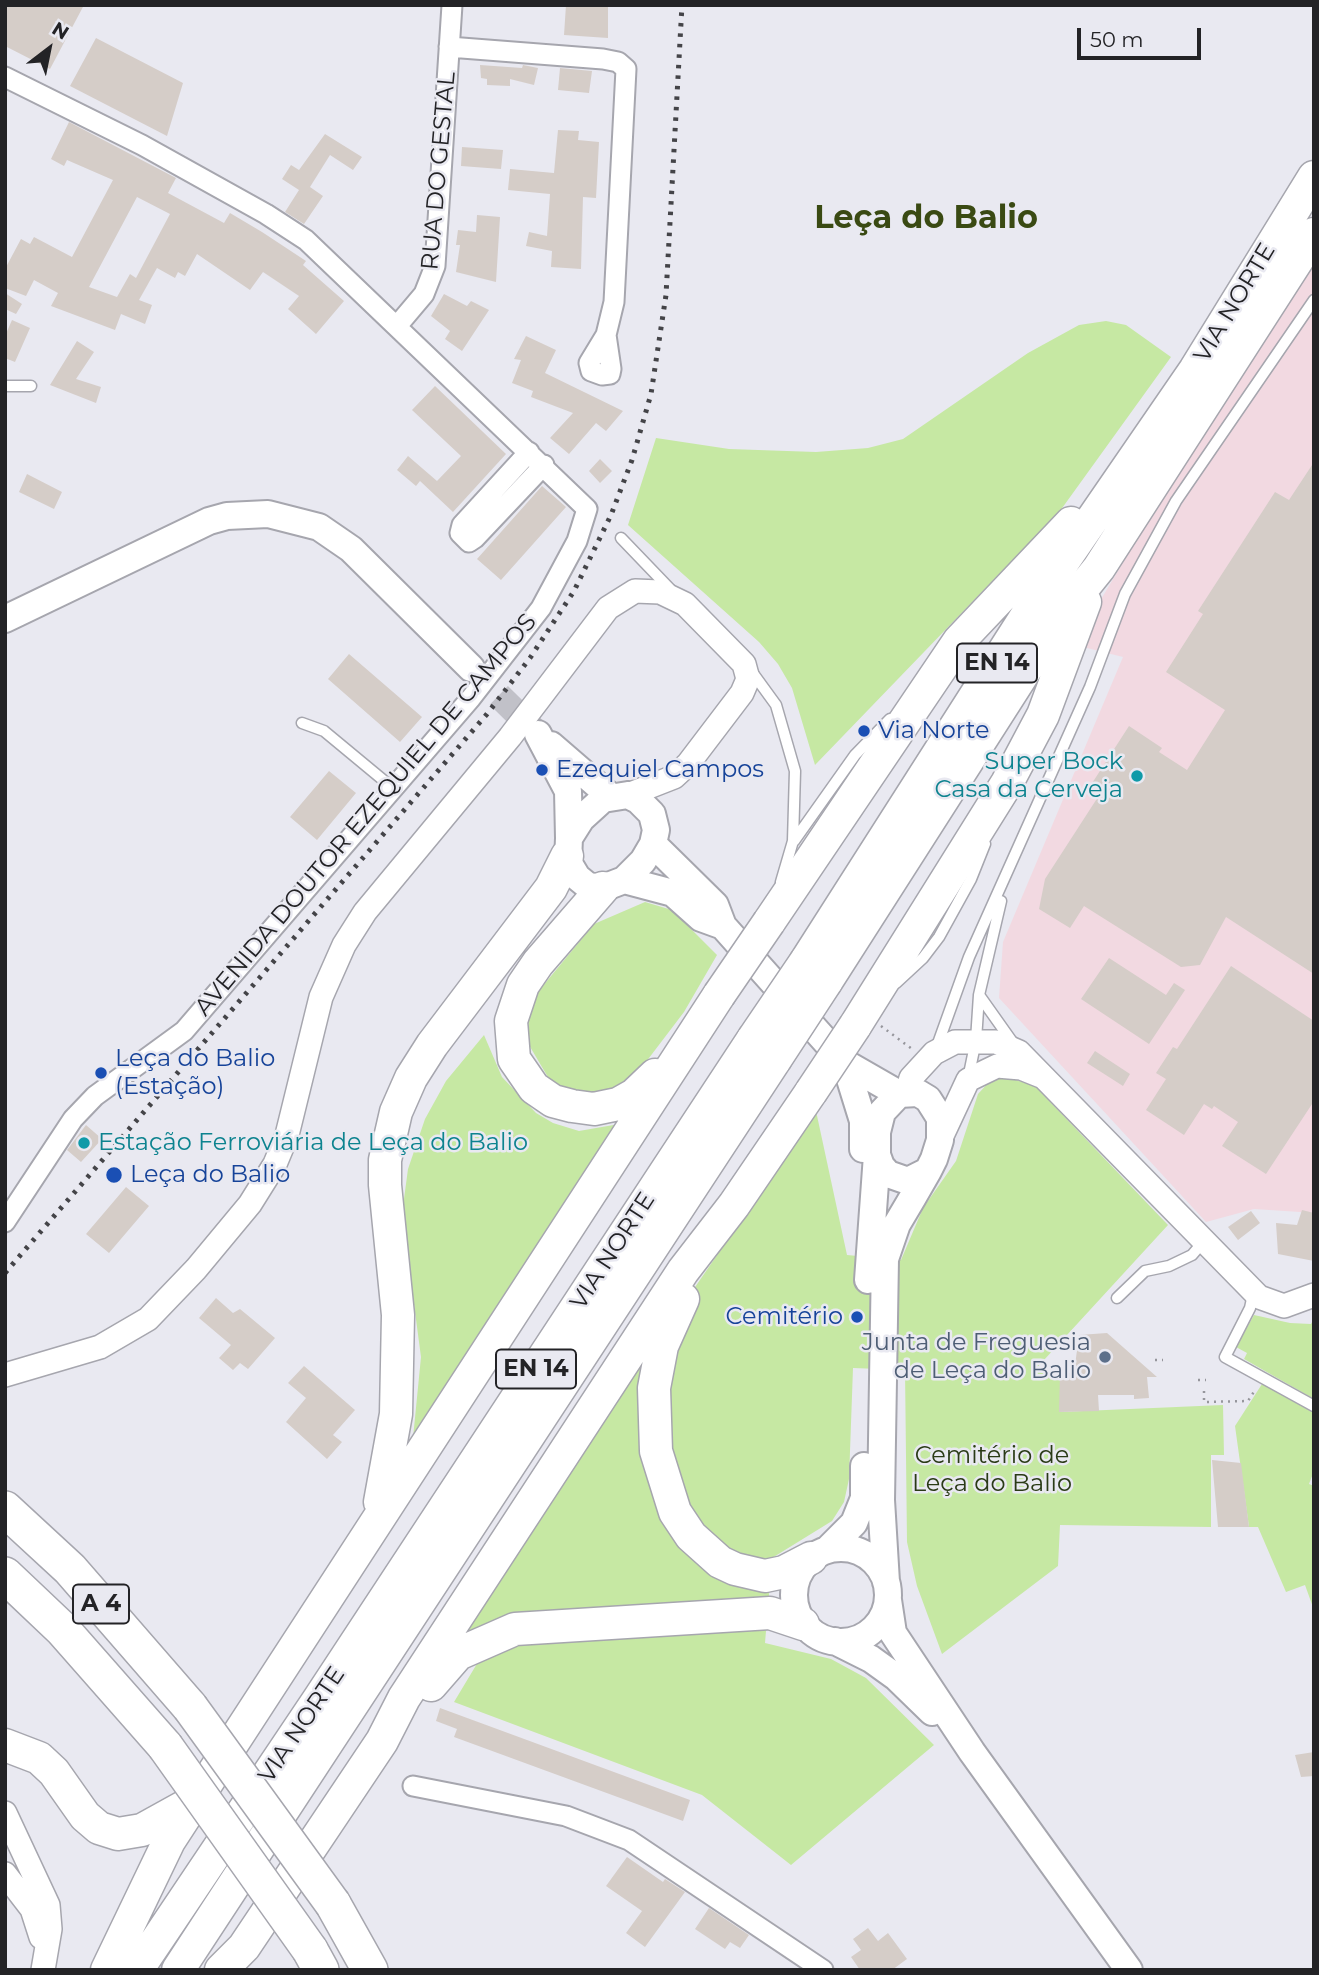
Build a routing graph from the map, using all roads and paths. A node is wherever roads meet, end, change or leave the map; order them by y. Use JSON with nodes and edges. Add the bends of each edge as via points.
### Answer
{"nodes":[{"id":1,"x":452,"y":5,"type":"edge"},
{"id":2,"x":449,"y":47,"type":"junction"},
{"id":3,"x":5,"y":77,"type":"edge"},
{"id":4,"x":1314,"y":177,"type":"edge"},
{"id":5,"x":1314,"y":234,"type":"edge"},
{"id":6,"x":1314,"y":300,"type":"edge"},
{"id":7,"x":397,"y":326,"type":"junction"},
{"id":8,"x":606,"y":335,"type":"dead end"},
{"id":9,"x":1195,"y":370,"type":"junction"},
{"id":10,"x":5,"y":386,"type":"edge"},
{"id":11,"x":31,"y":386,"type":"dead end"},
{"id":12,"x":621,"y":538,"type":"dead end"},
{"id":13,"x":1099,"y":568,"type":"junction"},
{"id":14,"x":685,"y":604,"type":"junction"},
{"id":15,"x":5,"y":619,"type":"edge"},
{"id":16,"x":959,"y":641,"type":"junction"},
{"id":17,"x":744,"y":664,"type":"junction"},
{"id":18,"x":471,"y":668,"type":"tunnel mouth"},
{"id":19,"x":302,"y":723,"type":"dead end"},
{"id":20,"x":674,"y":777,"type":"junction"},
{"id":21,"x":395,"y":790,"type":"junction"},
{"id":22,"x":619,"y":796,"type":"junction"},
{"id":23,"x":654,"y":832,"type":"junction"},
{"id":24,"x":793,"y":841,"type":"junction"},
{"id":25,"x":568,"y":847,"type":"junction"},
{"id":26,"x":613,"y":884,"type":"junction"},
{"id":27,"x":1005,"y":884,"type":"junction"},
{"id":28,"x":769,"y":922,"type":"junction"},
{"id":29,"x":723,"y":926,"type":"junction"},
{"id":30,"x":816,"y":971,"type":"junction"},
{"id":31,"x":719,"y":995,"type":"junction"},
{"id":32,"x":979,"y":995,"type":"junction"},
{"id":33,"x":861,"y":1021,"type":"junction"},
{"id":34,"x":976,"y":1040,"type":"junction"},
{"id":35,"x":764,"y":1049,"type":"junction"},
{"id":36,"x":1019,"y":1052,"type":"junction"},
{"id":37,"x":930,"y":1057,"type":"junction"},
{"id":38,"x":847,"y":1070,"type":"junction"},
{"id":39,"x":1047,"y":1079,"type":"junction"},
{"id":40,"x":968,"y":1080,"type":"junction"},
{"id":41,"x":903,"y":1093,"type":"junction"},
{"id":42,"x":940,"y":1140,"type":"junction"},
{"id":43,"x":877,"y":1143,"type":"junction"},
{"id":44,"x":928,"y":1171,"type":"junction"},
{"id":45,"x":734,"y":1205,"type":"junction"},
{"id":46,"x":5,"y":1222,"type":"edge"},
{"id":47,"x":1205,"y":1241,"type":"junction"},
{"id":48,"x":1253,"y":1291,"type":"junction"},
{"id":49,"x":1314,"y":1295,"type":"edge"},
{"id":50,"x":1117,"y":1298,"type":"dead end"},
{"id":51,"x":866,"y":1301,"type":"junction"},
{"id":52,"x":1155,"y":1360,"type":"dead end"},
{"id":53,"x":1163,"y":1360,"type":"dead end"},
{"id":54,"x":5,"y":1375,"type":"edge"},
{"id":55,"x":1262,"y":1378,"type":"junction"},
{"id":56,"x":1198,"y":1380,"type":"dead end"},
{"id":57,"x":1206,"y":1380,"type":"dead end"},
{"id":58,"x":1204,"y":1391,"type":"dead end"},
{"id":59,"x":1314,"y":1406,"type":"edge"},
{"id":60,"x":5,"y":1509,"type":"edge"},
{"id":61,"x":378,"y":1516,"type":"junction"},
{"id":62,"x":819,"y":1554,"type":"junction"},
{"id":63,"x":5,"y":1574,"type":"edge"},
{"id":64,"x":887,"y":1591,"type":"junction"},
{"id":65,"x":803,"y":1624,"type":"junction"},
{"id":66,"x":835,"y":1642,"type":"junction"},
{"id":67,"x":382,"y":1741,"type":"junction"},
{"id":68,"x":5,"y":1745,"type":"edge"},
{"id":69,"x":972,"y":1752,"type":"junction"},
{"id":70,"x":413,"y":1786,"type":"dead end"},
{"id":71,"x":194,"y":1802,"type":"junction"},
{"id":72,"x":5,"y":1813,"type":"edge"},
{"id":73,"x":5,"y":1874,"type":"edge"},
{"id":74,"x":316,"y":1960,"type":"edge"},
{"id":75,"x":44,"y":1965,"type":"edge"},
{"id":76,"x":107,"y":1970,"type":"edge"},
{"id":77,"x":137,"y":1970,"type":"edge"},
{"id":78,"x":178,"y":1970,"type":"edge"},
{"id":79,"x":221,"y":1970,"type":"edge"},
{"id":80,"x":370,"y":1970,"type":"edge"},
{"id":81,"x":823,"y":1970,"type":"edge"},
{"id":82,"x":1129,"y":1970,"type":"edge"}],
"edges":[{"from":1,"to":2,"type":"street","name":"RUA DO GESTAL"},
{"from":2,"to":7,"type":"street","name":"RUA DO GESTAL","via":[[435,266],[424,294]]},
{"from":2,"to":8,"type":"street","via":[[603,58],[626,69],[614,302]]},
{"from":3,"to":7,"type":"street","via":[[266,214],[306,240]]},
{"from":4,"to":9,"type":"highway","name":"VIA NORTE","number":"EN 14"},
{"from":5,"to":13,"type":"highway","name":"VIA NORTE","number":"EN 14"},
{"from":6,"to":27,"type":"lane","via":[[1235,411],[1141,563]]},
{"from":7,"to":21,"type":"street","name":"AVENIDA DOUTOR EZEQUIEL DE CAMPOS","via":[[587,509],[577,541],[541,608]]},
{"from":9,"to":16,"type":"highway","via":[[1126,443],[1071,523]]},
{"from":9,"to":30,"type":"highway","name":"VIA NORTE","number":"EN 14","via":[[1034,604]]},
{"from":10,"to":11,"type":"lane"},
{"from":12,"to":14,"type":"lane"},
{"from":13,"to":30,"type":"highway","name":"VIA NORTE","number":"EN 14","via":[[1058,619]]},
{"from":13,"to":33,"type":"highway","via":[[1027,746]]},
{"from":14,"to":17,"type":"street"},
{"from":14,"to":54,"type":"street","via":[[669,594],[648,590],[627,594],[608,608],[510,737],[365,912],[321,997],[287,1135],[275,1164],[250,1204],[188,1277],[148,1319],[100,1347]]},
{"from":15,"to":18,"type":"main road","via":[[198,526],[227,516],[268,514],[319,527],[351,549]]},
{"from":16,"to":24,"type":"lane","via":[[855,755]]},
{"from":16,"to":28,"type":"highway"},
{"from":17,"to":20,"type":"street","via":[[747,686]]},
{"from":17,"to":24,"type":"lane","via":[[776,705],[785,728],[796,781]]},
{"from":19,"to":21,"type":"lane","via":[[324,731]]},
{"from":20,"to":22,"type":"street"},
{"from":20,"to":23,"type":"street"},
{"from":21,"to":46,"type":"street","name":"AVENIDA DOUTOR EZEQUIEL DE CAMPOS","via":[[184,1031],[95,1096],[73,1119]]},
{"from":22,"to":23,"type":"main road","via":[[647,806]]},
{"from":22,"to":25,"type":"main road","via":[[587,813]]},
{"from":22,"to":25,"type":"main road","via":[[538,734],[568,791]]},
{"from":23,"to":26,"type":"main road","via":[[643,861]]},
{"from":23,"to":29,"type":"main road","via":[[715,905]]},
{"from":24,"to":28,"type":"lane"},
{"from":25,"to":26,"type":"main road","via":[[576,877],[589,886]]},
{"from":25,"to":61,"type":"highway","via":[[551,888],[432,1045],[396,1112],[385,1185],[398,1315],[396,1414]]},
{"from":26,"to":29,"type":"main road","via":[[673,893],[701,918]]},
{"from":26,"to":31,"type":"highway","via":[[523,985],[511,1042],[514,1059],[534,1088],[553,1101],[572,1106],[594,1109],[618,1104],[648,1084]]},
{"from":27,"to":32,"type":"lane"},
{"from":27,"to":37,"type":"lane","via":[[969,957]]},
{"from":28,"to":31,"type":"highway","bridge":true},
{"from":29,"to":38,"type":"main road"},
{"from":30,"to":35,"type":"highway","name":"VIA NORTE","number":"EN 14","bridge":true},
{"from":31,"to":61,"type":"highway"},
{"from":32,"to":34,"type":"lane"},
{"from":32,"to":36,"type":"lane"},
{"from":33,"to":37,"type":"path"},
{"from":33,"to":45,"type":"highway","bridge":true},
{"from":34,"to":36,"type":"street"},
{"from":34,"to":37,"type":"street","via":[[955,1042]]},
{"from":34,"to":40,"type":"lane"},
{"from":35,"to":77,"type":"highway","name":"VIA NORTE","number":"EN 14"},
{"from":35,"to":78,"type":"highway","name":"VIA NORTE","number":"EN 14"},
{"from":36,"to":39,"type":"street"},
{"from":37,"to":41,"type":"street"},
{"from":38,"to":41,"type":"main road"},
{"from":38,"to":43,"type":"main road","via":[[864,1091]]},
{"from":38,"to":51,"type":"main road","via":[[863,1121],[859,1258]]},
{"from":39,"to":40,"type":"street","via":[[1021,1068],[997,1066]]},
{"from":39,"to":47,"type":"street"},
{"from":40,"to":42,"type":"street"},
{"from":41,"to":42,"type":"main road","via":[[928,1099],[935,1107]]},
{"from":41,"to":43,"type":"main road","via":[[882,1112]]},
{"from":42,"to":44,"type":"main road"},
{"from":43,"to":44,"type":"main road","via":[[881,1166],[898,1180],[908,1181]]},
{"from":43,"to":51,"type":"main road"},
{"from":44,"to":64,"type":"main road","via":[[897,1223],[885,1259],[881,1500]]},
{"from":45,"to":62,"type":"highway","via":[[692,1278],[662,1346],[654,1388],[656,1451],[675,1512],[691,1536],[720,1562],[765,1576]]},
{"from":45,"to":67,"type":"highway","via":[[683,1271],[404,1698]]},
{"from":47,"to":48,"type":"street"},
{"from":47,"to":50,"type":"lane","via":[[1192,1255],[1145,1271]]},
{"from":48,"to":49,"type":"street","via":[[1284,1306]]},
{"from":48,"to":55,"type":"lane","via":[[1250,1308],[1225,1357]]},
{"from":51,"to":62,"type":"main road","via":[[863,1498],[854,1522]]},
{"from":52,"to":53,"type":"path"},
{"from":55,"to":58,"type":"path","via":[[1248,1401],[1204,1402]]},
{"from":55,"to":59,"type":"lane"},
{"from":56,"to":57,"type":"path"},
{"from":60,"to":80,"type":"highway","number":"A 4","bridge":true,"via":[[70,1569],[190,1707],[333,1904]]},
{"from":61,"to":71,"type":"highway"},
{"from":62,"to":64,"type":"main road","via":[[846,1548],[863,1554],[878,1566]]},
{"from":62,"to":65,"type":"main road","via":[[799,1572],[794,1589],[795,1608]]},
{"from":63,"to":74,"type":"highway","number":"A 4","bridge":true,"via":[[62,1629],[165,1746]]},
{"from":64,"to":66,"type":"main road","via":[[882,1618],[870,1632]]},
{"from":64,"to":69,"type":"main road","via":[[893,1633]]},
{"from":65,"to":66,"type":"main road"},
{"from":65,"to":67,"type":"highway","via":[[770,1613],[515,1629],[458,1654]]},
{"from":66,"to":69,"type":"main road","via":[[896,1677]]},
{"from":67,"to":79,"type":"highway","via":[[244,1947]]},
{"from":68,"to":71,"type":"highway","via":[[39,1758],[85,1816],[118,1834],[142,1830]]},
{"from":69,"to":82,"type":"main road"},
{"from":70,"to":81,"type":"street","via":[[566,1816],[629,1840]]},
{"from":71,"to":76,"type":"highway","via":[[169,1841]]},
{"from":72,"to":75,"type":"street","via":[[48,1905],[50,1929]]},
{"from":73,"to":75,"type":"street","via":[[32,1909],[42,1938]]}]}
